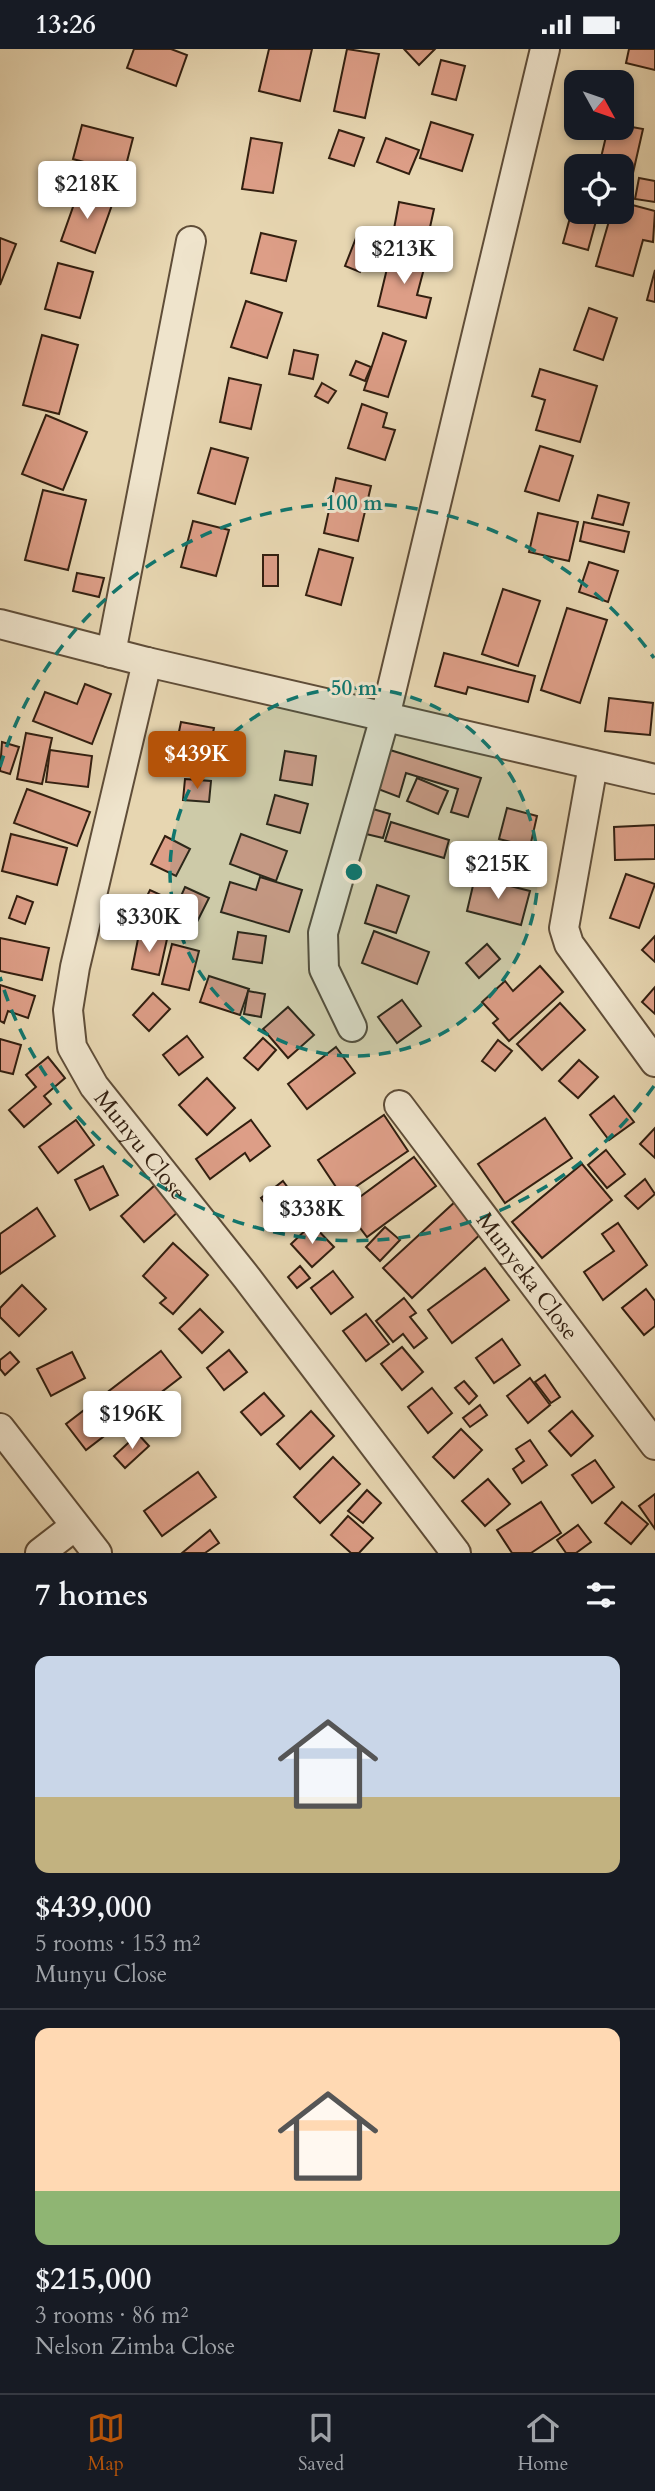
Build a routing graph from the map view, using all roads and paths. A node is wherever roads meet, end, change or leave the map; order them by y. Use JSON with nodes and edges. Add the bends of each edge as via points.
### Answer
{"nodes":[{"id":1,"x":545,"y":49,"type":"edge"},
{"id":2,"x":191,"y":241,"type":"dead end"},
{"id":3,"x":0,"y":624,"type":"edge"},
{"id":4,"x":111,"y":653,"type":"junction"},
{"id":5,"x":147,"y":662,"type":"junction"},
{"id":6,"x":385,"y":717,"type":"junction"},
{"id":7,"x":593,"y":765,"type":"junction"},
{"id":8,"x":655,"y":779,"type":"edge"},
{"id":9,"x":352,"y":1027,"type":"dead end"},
{"id":10,"x":655,"y":1062,"type":"edge"},
{"id":11,"x":399,"y":1105,"type":"dead end"},
{"id":12,"x":0,"y":1427,"type":"edge"},
{"id":13,"x":655,"y":1445,"type":"edge"},
{"id":14,"x":75,"y":1526,"type":"junction"},
{"id":15,"x":40,"y":1553,"type":"edge"},
{"id":16,"x":97,"y":1553,"type":"edge"},
{"id":17,"x":456,"y":1553,"type":"edge"}],
"edges":[{"from":1,"to":6,"type":"street"},
{"from":2,"to":4,"type":"street"},
{"from":3,"to":4,"type":"street"},
{"from":4,"to":5,"type":"street"},
{"from":5,"to":6,"type":"street"},
{"from":5,"to":17,"type":"street","name":"Munyu Close","via":[[75,967],[68,1010],[72,1047],[94,1086]]},
{"from":6,"to":7,"type":"street"},
{"from":6,"to":9,"type":"street","via":[[323,933],[324,969]]},
{"from":7,"to":8,"type":"street"},
{"from":7,"to":10,"type":"street","via":[[565,918],[566,936]]},
{"from":11,"to":13,"type":"street","name":"Munyeka Close"},
{"from":12,"to":14,"type":"street"},
{"from":14,"to":15,"type":"street"},
{"from":14,"to":16,"type":"street"}]}
